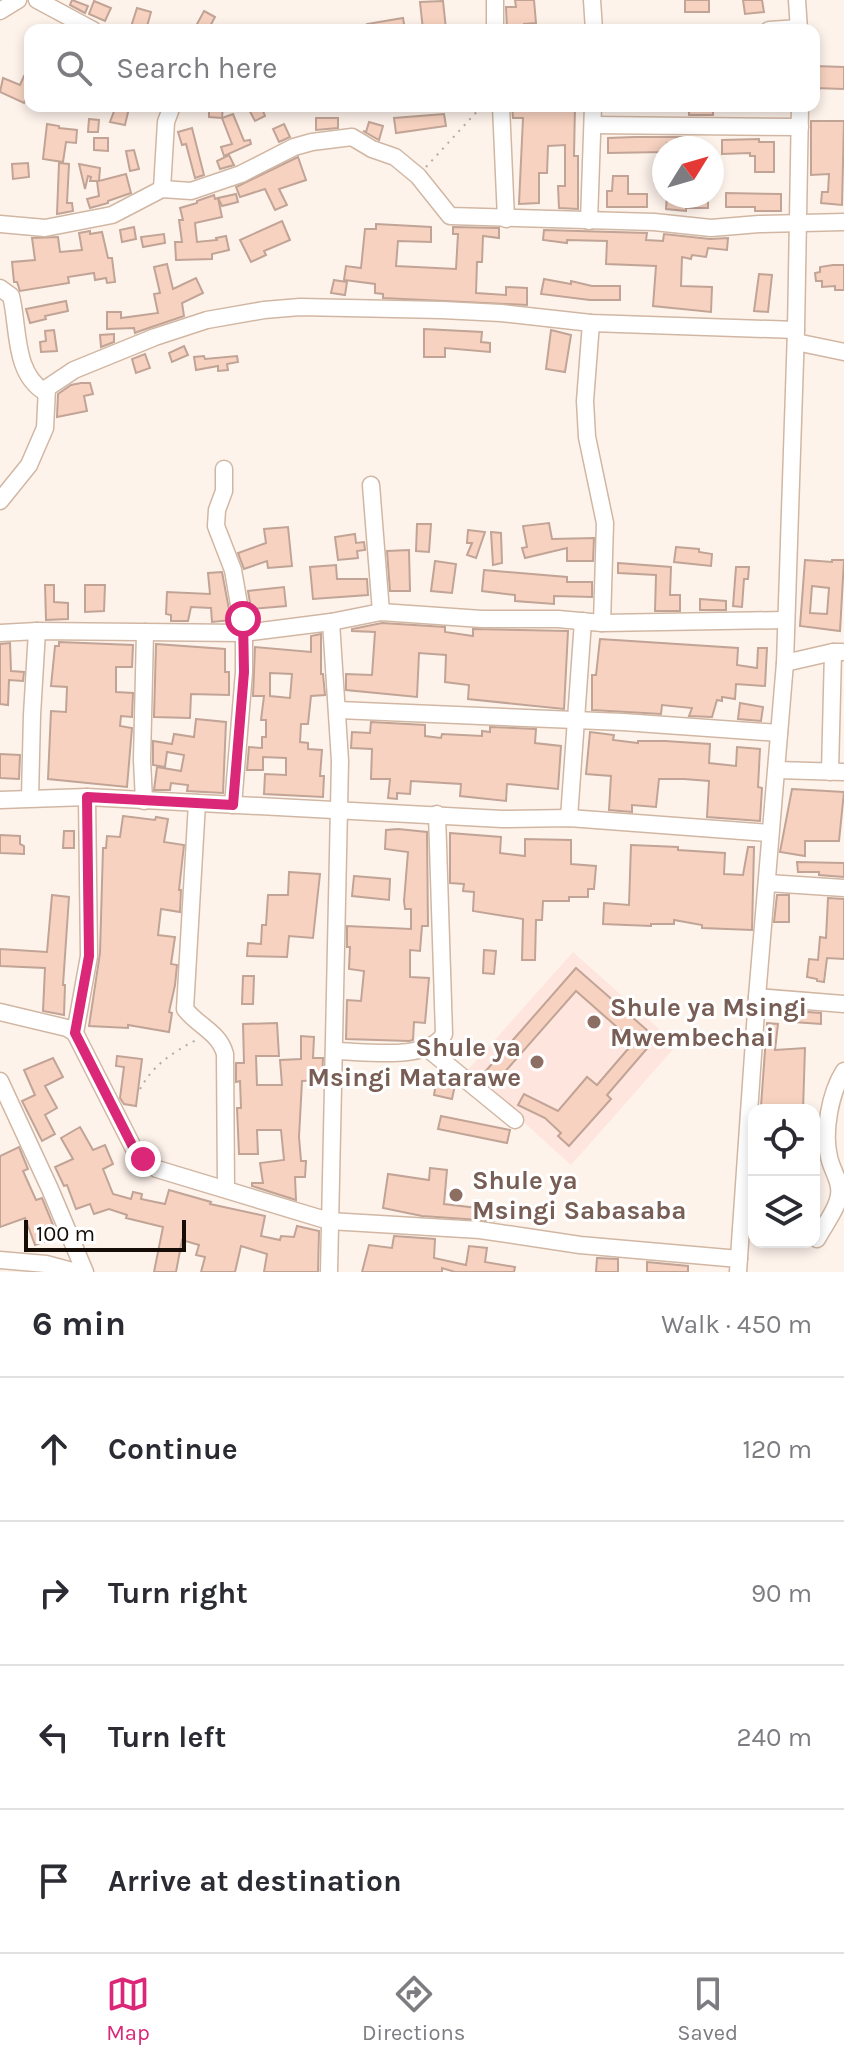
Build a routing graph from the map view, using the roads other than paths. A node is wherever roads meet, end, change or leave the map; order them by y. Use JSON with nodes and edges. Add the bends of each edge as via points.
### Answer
{"nodes":[{"id":1,"x":18,"y":0,"type":"edge"},
{"id":2,"x":37,"y":0,"type":"edge"},
{"id":3,"x":495,"y":0,"type":"edge"},
{"id":4,"x":592,"y":0,"type":"edge"},
{"id":5,"x":797,"y":0,"type":"edge"},
{"id":6,"x":0,"y":11,"type":"edge"},
{"id":7,"x":82,"y":24,"type":"edge"},
{"id":8,"x":495,"y":24,"type":"edge"},
{"id":9,"x":594,"y":24,"type":"edge"},
{"id":10,"x":799,"y":24,"type":"edge"},
{"id":11,"x":170,"y":112,"type":"edge"},
{"id":12,"x":501,"y":112,"type":"edge"},
{"id":13,"x":593,"y":112,"type":"edge"},
{"id":14,"x":800,"y":112,"type":"edge"},
{"id":15,"x":593,"y":125,"type":"junction"},
{"id":16,"x":800,"y":127,"type":"junction"},
{"id":17,"x":162,"y":189,"type":"junction"},
{"id":18,"x":506,"y":219,"type":"junction"},
{"id":19,"x":589,"y":221,"type":"junction"},
{"id":20,"x":844,"y":222,"type":"edge"},
{"id":21,"x":0,"y":224,"type":"edge"},
{"id":22,"x":799,"y":225,"type":"junction"},
{"id":23,"x":0,"y":288,"type":"edge"},
{"id":24,"x":591,"y":323,"type":"junction"},
{"id":25,"x":796,"y":336,"type":"junction"},
{"id":26,"x":844,"y":352,"type":"edge"},
{"id":27,"x":45,"y":392,"type":"junction"},
{"id":28,"x":224,"y":469,"type":"dead end"},
{"id":29,"x":371,"y":485,"type":"dead end"},
{"id":30,"x":0,"y":501,"type":"edge"},
{"id":31,"x":381,"y":612,"type":"junction"},
{"id":32,"x":785,"y":620,"type":"junction"},
{"id":33,"x":583,"y":621,"type":"junction"},
{"id":34,"x":331,"y":622,"type":"junction"},
{"id":35,"x":602,"y":623,"type":"junction"},
{"id":36,"x":37,"y":631,"type":"junction"},
{"id":37,"x":145,"y":632,"type":"junction"},
{"id":38,"x":0,"y":633,"type":"edge"},
{"id":39,"x":244,"y":633,"type":"junction"},
{"id":40,"x":838,"y":652,"type":"edge"},
{"id":41,"x":785,"y":663,"type":"junction"},
{"id":42,"x":338,"y":710,"type":"junction"},
{"id":43,"x":577,"y":720,"type":"junction"},
{"id":44,"x":779,"y":733,"type":"junction"},
{"id":45,"x":777,"y":770,"type":"junction"},
{"id":46,"x":837,"y":772,"type":"edge"},
{"id":47,"x":87,"y":797,"type":"junction"},
{"id":48,"x":30,"y":798,"type":"junction"},
{"id":49,"x":0,"y":800,"type":"edge"},
{"id":50,"x":144,"y":801,"type":"junction"},
{"id":51,"x":197,"y":803,"type":"junction"},
{"id":52,"x":233,"y":805,"type":"junction"},
{"id":53,"x":338,"y":811,"type":"junction"},
{"id":54,"x":437,"y":814,"type":"junction"},
{"id":55,"x":569,"y":818,"type":"junction"},
{"id":56,"x":769,"y":833,"type":"junction"},
{"id":57,"x":768,"y":883,"type":"junction"},
{"id":58,"x":844,"y":888,"type":"edge"},
{"id":59,"x":757,"y":997,"type":"junction"},
{"id":60,"x":844,"y":1004,"type":"edge"},
{"id":61,"x":0,"y":1012,"type":"edge"},
{"id":62,"x":75,"y":1033,"type":"junction"},
{"id":63,"x":428,"y":1049,"type":"junction"},
{"id":64,"x":334,"y":1051,"type":"junction"},
{"id":65,"x":844,"y":1071,"type":"edge"},
{"id":66,"x":0,"y":1081,"type":"edge"},
{"id":67,"x":515,"y":1120,"type":"dead end"},
{"id":68,"x":836,"y":1138,"type":"edge"},
{"id":69,"x":226,"y":1189,"type":"junction"},
{"id":70,"x":329,"y":1221,"type":"junction"},
{"id":71,"x":820,"y":1233,"type":"edge"},
{"id":72,"x":0,"y":1260,"type":"edge"},
{"id":73,"x":739,"y":1265,"type":"edge"},
{"id":74,"x":76,"y":1272,"type":"edge"},
{"id":75,"x":85,"y":1272,"type":"edge"},
{"id":76,"x":329,"y":1272,"type":"edge"}],
"edges":[{"from":1,"to":6,"type":"street"},
{"from":2,"to":7,"type":"street"},
{"from":3,"to":8,"type":"street"},
{"from":4,"to":9,"type":"street"},
{"from":5,"to":10,"type":"street"},
{"from":11,"to":17,"type":"street"},
{"from":12,"to":18,"type":"street"},
{"from":13,"to":15,"type":"street"},
{"from":14,"to":16,"type":"street"},
{"from":15,"to":16,"type":"street"},
{"from":15,"to":19,"type":"street"},
{"from":16,"to":22,"type":"street"},
{"from":17,"to":18,"type":"street","via":[[191,191],[241,174],[294,147],[352,137],[395,157],[450,216]]},
{"from":17,"to":21,"type":"street","via":[[112,215],[45,228]]},
{"from":18,"to":19,"type":"street"},
{"from":19,"to":22,"type":"street","via":[[711,228]]},
{"from":20,"to":22,"type":"street"},
{"from":22,"to":25,"type":"street"},
{"from":23,"to":27,"type":"street","via":[[11,296],[22,363],[35,386]]},
{"from":24,"to":25,"type":"street"},
{"from":24,"to":27,"type":"street","via":[[442,310],[264,310],[155,337],[74,370]]},
{"from":24,"to":35,"type":"street","via":[[585,401],[605,523]]},
{"from":25,"to":26,"type":"street"},
{"from":25,"to":32,"type":"street"},
{"from":27,"to":30,"type":"street","via":[[45,428],[29,465]]},
{"from":28,"to":39,"type":"street","via":[[215,519],[233,570]]},
{"from":29,"to":31,"type":"street"},
{"from":31,"to":33,"type":"street"},
{"from":31,"to":34,"type":"street"},
{"from":32,"to":35,"type":"street"},
{"from":32,"to":41,"type":"street"},
{"from":33,"to":35,"type":"street"},
{"from":33,"to":43,"type":"street"},
{"from":34,"to":39,"type":"street"},
{"from":34,"to":42,"type":"street"},
{"from":36,"to":37,"type":"street"},
{"from":36,"to":38,"type":"street"},
{"from":36,"to":48,"type":"street"},
{"from":37,"to":39,"type":"street"},
{"from":37,"to":50,"type":"street"},
{"from":39,"to":52,"type":"street"},
{"from":40,"to":41,"type":"street"},
{"from":40,"to":46,"type":"street"},
{"from":41,"to":44,"type":"street"},
{"from":42,"to":43,"type":"street"},
{"from":42,"to":53,"type":"street"},
{"from":43,"to":44,"type":"street"},
{"from":43,"to":55,"type":"street"},
{"from":44,"to":45,"type":"street"},
{"from":45,"to":46,"type":"street"},
{"from":45,"to":56,"type":"street"},
{"from":47,"to":48,"type":"street"},
{"from":47,"to":50,"type":"street"},
{"from":47,"to":62,"type":"street","via":[[89,956]]},
{"from":48,"to":49,"type":"street"},
{"from":50,"to":51,"type":"street"},
{"from":51,"to":52,"type":"street"},
{"from":51,"to":69,"type":"street","via":[[185,1009],[221,1041],[225,1054]]},
{"from":52,"to":53,"type":"street"},
{"from":53,"to":54,"type":"street"},
{"from":53,"to":64,"type":"street"},
{"from":54,"to":55,"type":"street"},
{"from":54,"to":63,"type":"street","via":[[444,1034]]},
{"from":55,"to":56,"type":"street"},
{"from":56,"to":57,"type":"street"},
{"from":57,"to":58,"type":"street"},
{"from":57,"to":59,"type":"street"},
{"from":59,"to":60,"type":"street"},
{"from":59,"to":73,"type":"street"},
{"from":61,"to":62,"type":"street"},
{"from":62,"to":69,"type":"street","via":[[143,1159],[157,1169]]},
{"from":63,"to":64,"type":"street"},
{"from":63,"to":67,"type":"street"},
{"from":64,"to":70,"type":"street"},
{"from":65,"to":68,"type":"street","via":[[833,1099]]},
{"from":66,"to":75,"type":"street"},
{"from":68,"to":71,"type":"street","via":[[827,1152],[838,1200]]},
{"from":69,"to":70,"type":"street"},
{"from":70,"to":73,"type":"street","via":[[480,1230]]},
{"from":70,"to":76,"type":"street"},
{"from":72,"to":74,"type":"street"}]}
